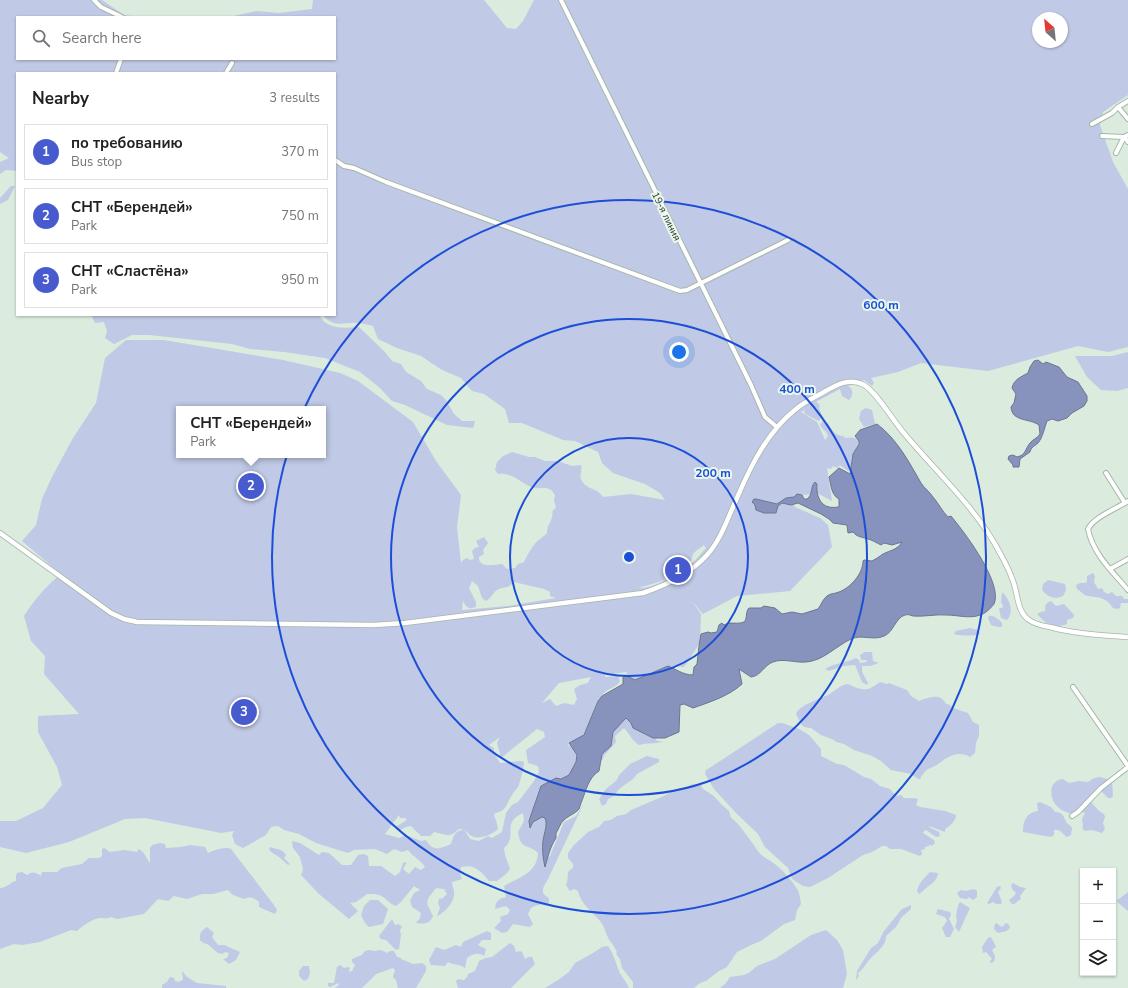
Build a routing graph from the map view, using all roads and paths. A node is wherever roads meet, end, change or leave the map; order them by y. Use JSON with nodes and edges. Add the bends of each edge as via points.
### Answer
{"nodes":[{"id":1,"x":94,"y":0,"type":"edge"},
{"id":2,"x":561,"y":0,"type":"edge"},
{"id":3,"x":120,"y":16,"type":"edge"},
{"id":4,"x":121,"y":60,"type":"edge"},
{"id":5,"x":232,"y":63,"type":"dead end"},
{"id":6,"x":116,"y":72,"type":"edge"},
{"id":7,"x":227,"y":72,"type":"edge"},
{"id":8,"x":1128,"y":101,"type":"edge"},
{"id":9,"x":1118,"y":107,"type":"junction"},
{"id":10,"x":1128,"y":119,"type":"edge"},
{"id":11,"x":1092,"y":124,"type":"dead end"},
{"id":12,"x":1102,"y":136,"type":"dead end"},
{"id":13,"x":1126,"y":136,"type":"edge"},
{"id":14,"x":1128,"y":142,"type":"edge"},
{"id":15,"x":1116,"y":153,"type":"dead end"},
{"id":16,"x":336,"y":161,"type":"edge"},
{"id":17,"x":788,"y":240,"type":"dead end"},
{"id":18,"x":700,"y":283,"type":"junction"},
{"id":19,"x":777,"y":427,"type":"junction"},
{"id":20,"x":1106,"y":473,"type":"dead end"},
{"id":21,"x":1127,"y":502,"type":"edge"},
{"id":22,"x":0,"y":533,"type":"edge"},
{"id":23,"x":1128,"y":560,"type":"edge"},
{"id":24,"x":1110,"y":569,"type":"junction"},
{"id":25,"x":1128,"y":590,"type":"edge"},
{"id":26,"x":1128,"y":637,"type":"edge"},
{"id":27,"x":1073,"y":687,"type":"dead end"},
{"id":28,"x":1128,"y":767,"type":"edge"},
{"id":29,"x":1072,"y":816,"type":"dead end"}],
"edges":[{"from":1,"to":3,"type":"street","via":[[101,7]]},
{"from":2,"to":18,"type":"street","name":"19-я линия"},
{"from":4,"to":6,"type":"street"},
{"from":5,"to":7,"type":"street"},
{"from":8,"to":9,"type":"street"},
{"from":9,"to":10,"type":"street"},
{"from":9,"to":11,"type":"street"},
{"from":12,"to":13,"type":"street"},
{"from":13,"to":14,"type":"street"},
{"from":13,"to":15,"type":"street"},
{"from":16,"to":18,"type":"street","via":[[386,182],[668,287],[680,291]]},
{"from":17,"to":18,"type":"street"},
{"from":18,"to":19,"type":"street","name":"19-я линия","via":[[765,417]]},
{"from":19,"to":22,"type":"street","via":[[756,457],[722,532],[707,555],[685,574],[662,587],[643,593],[374,625],[137,622],[111,613]]},
{"from":19,"to":26,"type":"street","via":[[797,408],[839,384],[848,381],[865,386],[972,511],[991,538],[1011,575],[1020,607],[1029,620],[1069,632]]},
{"from":20,"to":21,"type":"street"},
{"from":21,"to":24,"type":"street","via":[[1097,519],[1088,529],[1089,538],[1097,554]]},
{"from":23,"to":24,"type":"street"},
{"from":24,"to":25,"type":"street"},
{"from":27,"to":28,"type":"street"},
{"from":28,"to":29,"type":"street"}]}
